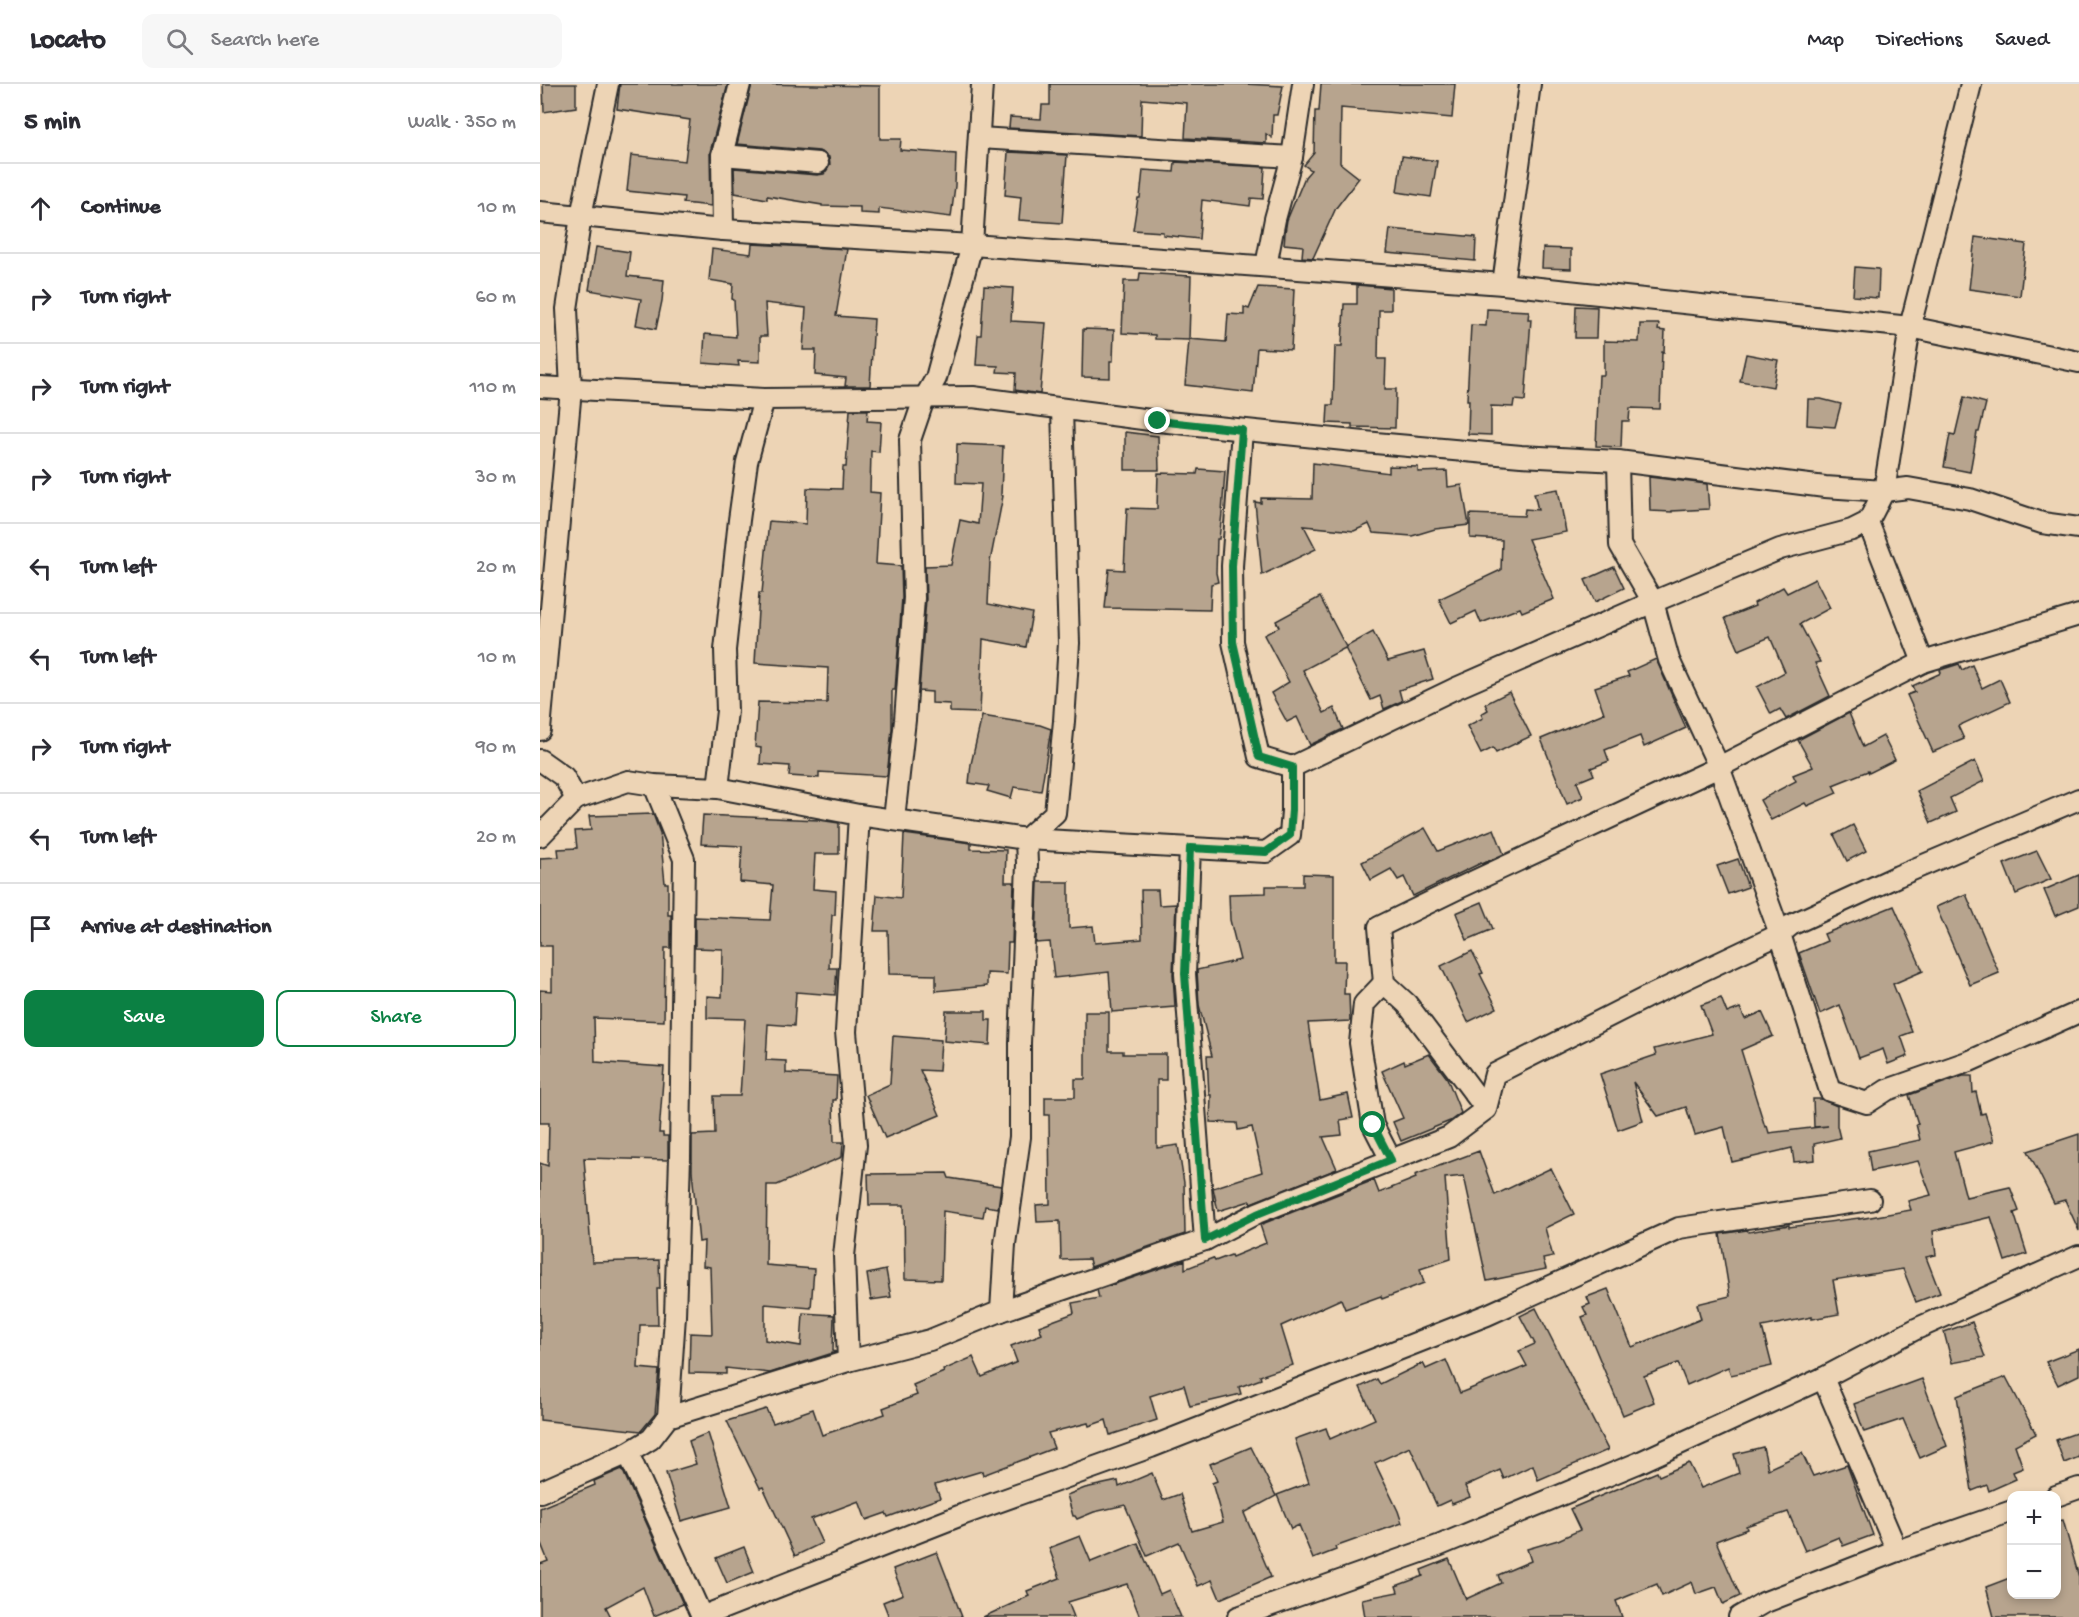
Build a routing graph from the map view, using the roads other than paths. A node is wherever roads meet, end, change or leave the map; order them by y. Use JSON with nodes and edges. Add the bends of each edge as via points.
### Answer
{"nodes":[{"id":1,"x":608,"y":84,"type":"edge"},
{"id":2,"x":740,"y":84,"type":"edge"},
{"id":3,"x":982,"y":84,"type":"edge"},
{"id":4,"x":1303,"y":84,"type":"edge"},
{"id":5,"x":1530,"y":84,"type":"edge"},
{"id":6,"x":1971,"y":84,"type":"edge"},
{"id":7,"x":979,"y":138,"type":"junction"},
{"id":8,"x":722,"y":155,"type":"junction"},
{"id":9,"x":1292,"y":157,"type":"junction"},
{"id":10,"x":818,"y":163,"type":"dead end"},
{"id":11,"x":540,"y":212,"type":"edge"},
{"id":12,"x":580,"y":216,"type":"junction"},
{"id":13,"x":723,"y":230,"type":"junction"},
{"id":14,"x":972,"y":245,"type":"junction"},
{"id":15,"x":1266,"y":266,"type":"junction"},
{"id":16,"x":1503,"y":284,"type":"junction"},
{"id":17,"x":1910,"y":327,"type":"junction"},
{"id":18,"x":2079,"y":362,"type":"edge"},
{"id":19,"x":540,"y":387,"type":"edge"},
{"id":20,"x":571,"y":389,"type":"junction"},
{"id":21,"x":764,"y":399,"type":"junction"},
{"id":22,"x":924,"y":399,"type":"junction"},
{"id":23,"x":1062,"y":409,"type":"junction"},
{"id":24,"x":1242,"y":430,"type":"junction"},
{"id":25,"x":1618,"y":461,"type":"junction"},
{"id":26,"x":1884,"y":491,"type":"junction"},
{"id":27,"x":1868,"y":522,"type":"junction"},
{"id":28,"x":2079,"y":528,"type":"edge"},
{"id":29,"x":1653,"y":602,"type":"junction"},
{"id":30,"x":2079,"y":615,"type":"edge"},
{"id":31,"x":1923,"y":662,"type":"junction"},
{"id":32,"x":540,"y":730,"type":"edge"},
{"id":33,"x":540,"y":760,"type":"edge"},
{"id":34,"x":1292,"y":767,"type":"junction"},
{"id":35,"x":1719,"y":767,"type":"junction"},
{"id":36,"x":654,"y":786,"type":"junction"},
{"id":37,"x":718,"y":788,"type":"junction"},
{"id":38,"x":576,"y":799,"type":"junction"},
{"id":39,"x":2079,"y":799,"type":"edge"},
{"id":40,"x":859,"y":815,"type":"junction"},
{"id":41,"x":894,"y":819,"type":"junction"},
{"id":42,"x":540,"y":836,"type":"edge"},
{"id":43,"x":1026,"y":839,"type":"junction"},
{"id":44,"x":1190,"y":848,"type":"junction"},
{"id":45,"x":1780,"y":933,"type":"junction"},
{"id":46,"x":1384,"y":983,"type":"junction"},
{"id":47,"x":2079,"y":1012,"type":"edge"},
{"id":48,"x":1486,"y":1109,"type":"junction"},
{"id":49,"x":1391,"y":1160,"type":"junction"},
{"id":50,"x":1870,"y":1200,"type":"dead end"},
{"id":51,"x":1205,"y":1240,"type":"junction"},
{"id":52,"x":2079,"y":1256,"type":"edge"},
{"id":53,"x":1001,"y":1311,"type":"junction"},
{"id":54,"x":848,"y":1361,"type":"junction"},
{"id":55,"x":1823,"y":1378,"type":"junction"},
{"id":56,"x":668,"y":1417,"type":"junction"},
{"id":57,"x":628,"y":1453,"type":"junction"},
{"id":58,"x":2079,"y":1488,"type":"edge"},
{"id":59,"x":540,"y":1492,"type":"edge"},
{"id":60,"x":2061,"y":1494,"type":"edge"},
{"id":61,"x":2007,"y":1512,"type":"edge"},
{"id":62,"x":1897,"y":1551,"type":"junction"},
{"id":63,"x":701,"y":1617,"type":"edge"},
{"id":64,"x":1238,"y":1617,"type":"edge"},
{"id":65,"x":1739,"y":1617,"type":"edge"}],
"edges":[{"from":1,"to":12,"type":"street"},
{"from":2,"to":8,"type":"street"},
{"from":3,"to":7,"type":"street"},
{"from":4,"to":9,"type":"street"},
{"from":5,"to":16,"type":"street"},
{"from":6,"to":17,"type":"street"},
{"from":7,"to":9,"type":"street"},
{"from":7,"to":14,"type":"street"},
{"from":8,"to":10,"type":"street"},
{"from":8,"to":13,"type":"street"},
{"from":9,"to":15,"type":"street"},
{"from":11,"to":12,"type":"street"},
{"from":12,"to":13,"type":"street"},
{"from":12,"to":20,"type":"street","via":[[567,309]]},
{"from":13,"to":14,"type":"street"},
{"from":14,"to":15,"type":"street"},
{"from":14,"to":22,"type":"street","via":[[936,378]]},
{"from":15,"to":16,"type":"street"},
{"from":16,"to":17,"type":"street"},
{"from":17,"to":18,"type":"street"},
{"from":17,"to":26,"type":"street"},
{"from":19,"to":20,"type":"street"},
{"from":20,"to":21,"type":"street"},
{"from":20,"to":32,"type":"street"},
{"from":21,"to":22,"type":"street"},
{"from":21,"to":37,"type":"street","via":[[747,462],[739,520],[725,650],[727,711]]},
{"from":22,"to":23,"type":"street","via":[[974,397]]},
{"from":22,"to":41,"type":"street","via":[[910,441],[914,598]]},
{"from":23,"to":24,"type":"street"},
{"from":23,"to":43,"type":"street","via":[[1069,643],[1064,721],[1055,813]]},
{"from":24,"to":25,"type":"street"},
{"from":24,"to":34,"type":"street","via":[[1232,566],[1233,642],[1259,757]]},
{"from":25,"to":26,"type":"street"},
{"from":25,"to":29,"type":"street","via":[[1620,545]]},
{"from":26,"to":27,"type":"street"},
{"from":26,"to":28,"type":"street","via":[[1908,488],[1970,499],[2042,523]]},
{"from":27,"to":29,"type":"street","via":[[1780,549]]},
{"from":27,"to":31,"type":"street"},
{"from":29,"to":34,"type":"street","via":[[1455,689]]},
{"from":29,"to":35,"type":"street","via":[[1669,660]]},
{"from":30,"to":31,"type":"street"},
{"from":31,"to":35,"type":"street"},
{"from":33,"to":38,"type":"street","via":[[564,777]]},
{"from":34,"to":44,"type":"street","via":[[1290,835],[1266,852]]},
{"from":35,"to":45,"type":"street"},
{"from":35,"to":46,"type":"street","via":[[1378,927]]},
{"from":36,"to":37,"type":"street"},
{"from":36,"to":38,"type":"street","via":[[628,781]]},
{"from":36,"to":56,"type":"street","via":[[684,859],[680,1168]]},
{"from":37,"to":40,"type":"street"},
{"from":38,"to":42,"type":"street"},
{"from":39,"to":45,"type":"street","via":[[1898,876]]},
{"from":40,"to":41,"type":"street"},
{"from":40,"to":54,"type":"street","via":[[846,1032],[856,1145],[844,1256]]},
{"from":41,"to":43,"type":"street"},
{"from":43,"to":44,"type":"street"},
{"from":43,"to":53,"type":"street","via":[[1020,1137],[1005,1244]]},
{"from":44,"to":51,"type":"street","via":[[1185,974]]},
{"from":45,"to":47,"type":"street","via":[[1830,1091],[1867,1103],[1887,1090],[1970,1061]]},
{"from":45,"to":48,"type":"street","via":[[1495,1074]]},
{"from":46,"to":48,"type":"street","via":[[1407,1005]]},
{"from":46,"to":49,"type":"street","via":[[1364,1004],[1360,1043],[1373,1125]]},
{"from":48,"to":49,"type":"street","via":[[1449,1137]]},
{"from":49,"to":51,"type":"street","via":[[1257,1214]]},
{"from":50,"to":63,"type":"street","via":[[1679,1228],[1487,1315]]},
{"from":51,"to":53,"type":"street"},
{"from":52,"to":55,"type":"street","via":[[1916,1329]]},
{"from":53,"to":54,"type":"street","via":[[930,1340]]},
{"from":54,"to":56,"type":"street"},
{"from":55,"to":62,"type":"street"},
{"from":55,"to":64,"type":"street","via":[[1638,1464],[1449,1541]]},
{"from":56,"to":57,"type":"street","via":[[651,1439]]},
{"from":57,"to":59,"type":"street"},
{"from":57,"to":63,"type":"street"},
{"from":58,"to":60,"type":"street"},
{"from":61,"to":62,"type":"street"},
{"from":62,"to":65,"type":"street","via":[[1763,1603]]}]}
